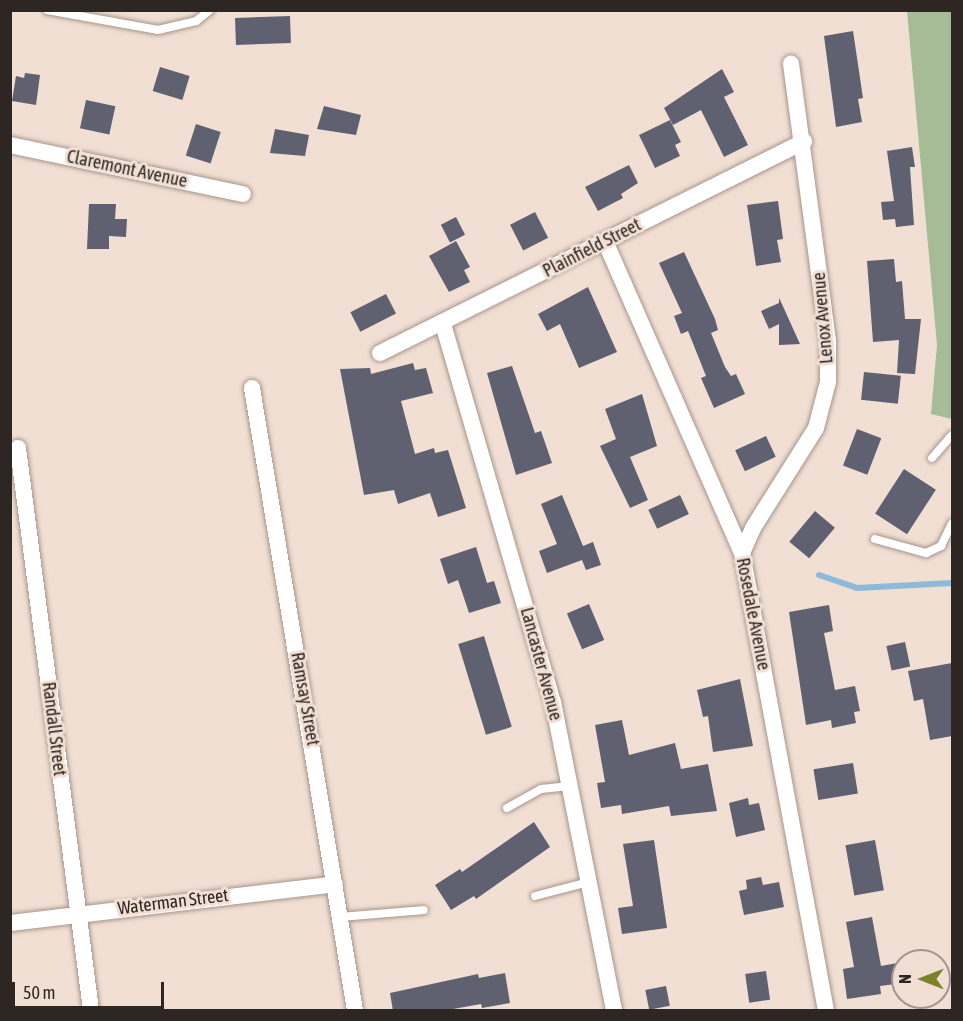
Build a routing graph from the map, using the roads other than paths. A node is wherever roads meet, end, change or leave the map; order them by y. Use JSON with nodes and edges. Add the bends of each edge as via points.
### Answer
{"nodes":[{"id":1,"x":47,"y":10,"type":"edge"},
{"id":2,"x":210,"y":10,"type":"edge"},
{"id":3,"x":791,"y":63,"type":"dead end"},
{"id":4,"x":804,"y":142,"type":"junction"},
{"id":5,"x":10,"y":145,"type":"edge"},
{"id":6,"x":243,"y":194,"type":"dead end"},
{"id":7,"x":605,"y":240,"type":"junction"},
{"id":8,"x":442,"y":324,"type":"junction"},
{"id":9,"x":380,"y":353,"type":"dead end"},
{"id":10,"x":252,"y":388,"type":"dead end"},
{"id":11,"x":952,"y":435,"type":"edge"},
{"id":12,"x":18,"y":448,"type":"dead end"},
{"id":13,"x":932,"y":458,"type":"dead end"},
{"id":14,"x":952,"y":523,"type":"edge"},
{"id":15,"x":875,"y":538,"type":"dead end"},
{"id":16,"x":742,"y":553,"type":"junction"},
{"id":17,"x":570,"y":786,"type":"junction"},
{"id":18,"x":507,"y":808,"type":"dead end"},
{"id":19,"x":589,"y":882,"type":"junction"},
{"id":20,"x":335,"y":884,"type":"junction"},
{"id":21,"x":535,"y":896,"type":"dead end"},
{"id":22,"x":424,"y":910,"type":"dead end"},
{"id":23,"x":77,"y":914,"type":"junction"},
{"id":24,"x":341,"y":917,"type":"junction"},
{"id":25,"x":10,"y":923,"type":"edge"},
{"id":26,"x":91,"y":1011,"type":"edge"},
{"id":27,"x":355,"y":1011,"type":"edge"},
{"id":28,"x":614,"y":1011,"type":"edge"},
{"id":29,"x":826,"y":1011,"type":"edge"}],
"edges":[{"from":1,"to":2,"type":"lane","via":[[158,30],[196,21]]},
{"from":3,"to":4,"type":"street","name":"Lenox Avenue"},
{"from":4,"to":7,"type":"street","name":"Plainfield Street"},
{"from":4,"to":16,"type":"street","name":"Lenox Avenue","via":[[828,340],[828,382],[816,428]]},
{"from":5,"to":6,"type":"street","name":"Claremont Avenue"},
{"from":7,"to":8,"type":"street","name":"Plainfield Street"},
{"from":7,"to":16,"type":"street","name":"Rosedale Avenue"},
{"from":8,"to":9,"type":"street","name":"Plainfield Street"},
{"from":8,"to":17,"type":"street","name":"Lancaster Avenue","via":[[540,655]]},
{"from":10,"to":20,"type":"street","name":"Ramsay Street"},
{"from":11,"to":13,"type":"lane"},
{"from":12,"to":23,"type":"street","name":"Randall Street"},
{"from":14,"to":15,"type":"lane","via":[[941,546],[926,553]]},
{"from":16,"to":29,"type":"street","name":"Rosedale Avenue"},
{"from":17,"to":18,"type":"lane","via":[[541,789]]},
{"from":17,"to":19,"type":"street","name":"Lancaster Avenue"},
{"from":19,"to":21,"type":"lane"},
{"from":19,"to":28,"type":"street","name":"Lancaster Avenue"},
{"from":20,"to":23,"type":"street","name":"Waterman Street"},
{"from":20,"to":24,"type":"street","name":"Ramsay Street"},
{"from":22,"to":24,"type":"lane"},
{"from":23,"to":25,"type":"street","name":"Waterman Street"},
{"from":23,"to":26,"type":"street","name":"Randall Street"},
{"from":24,"to":27,"type":"street","name":"Ramsay Street"}]}
